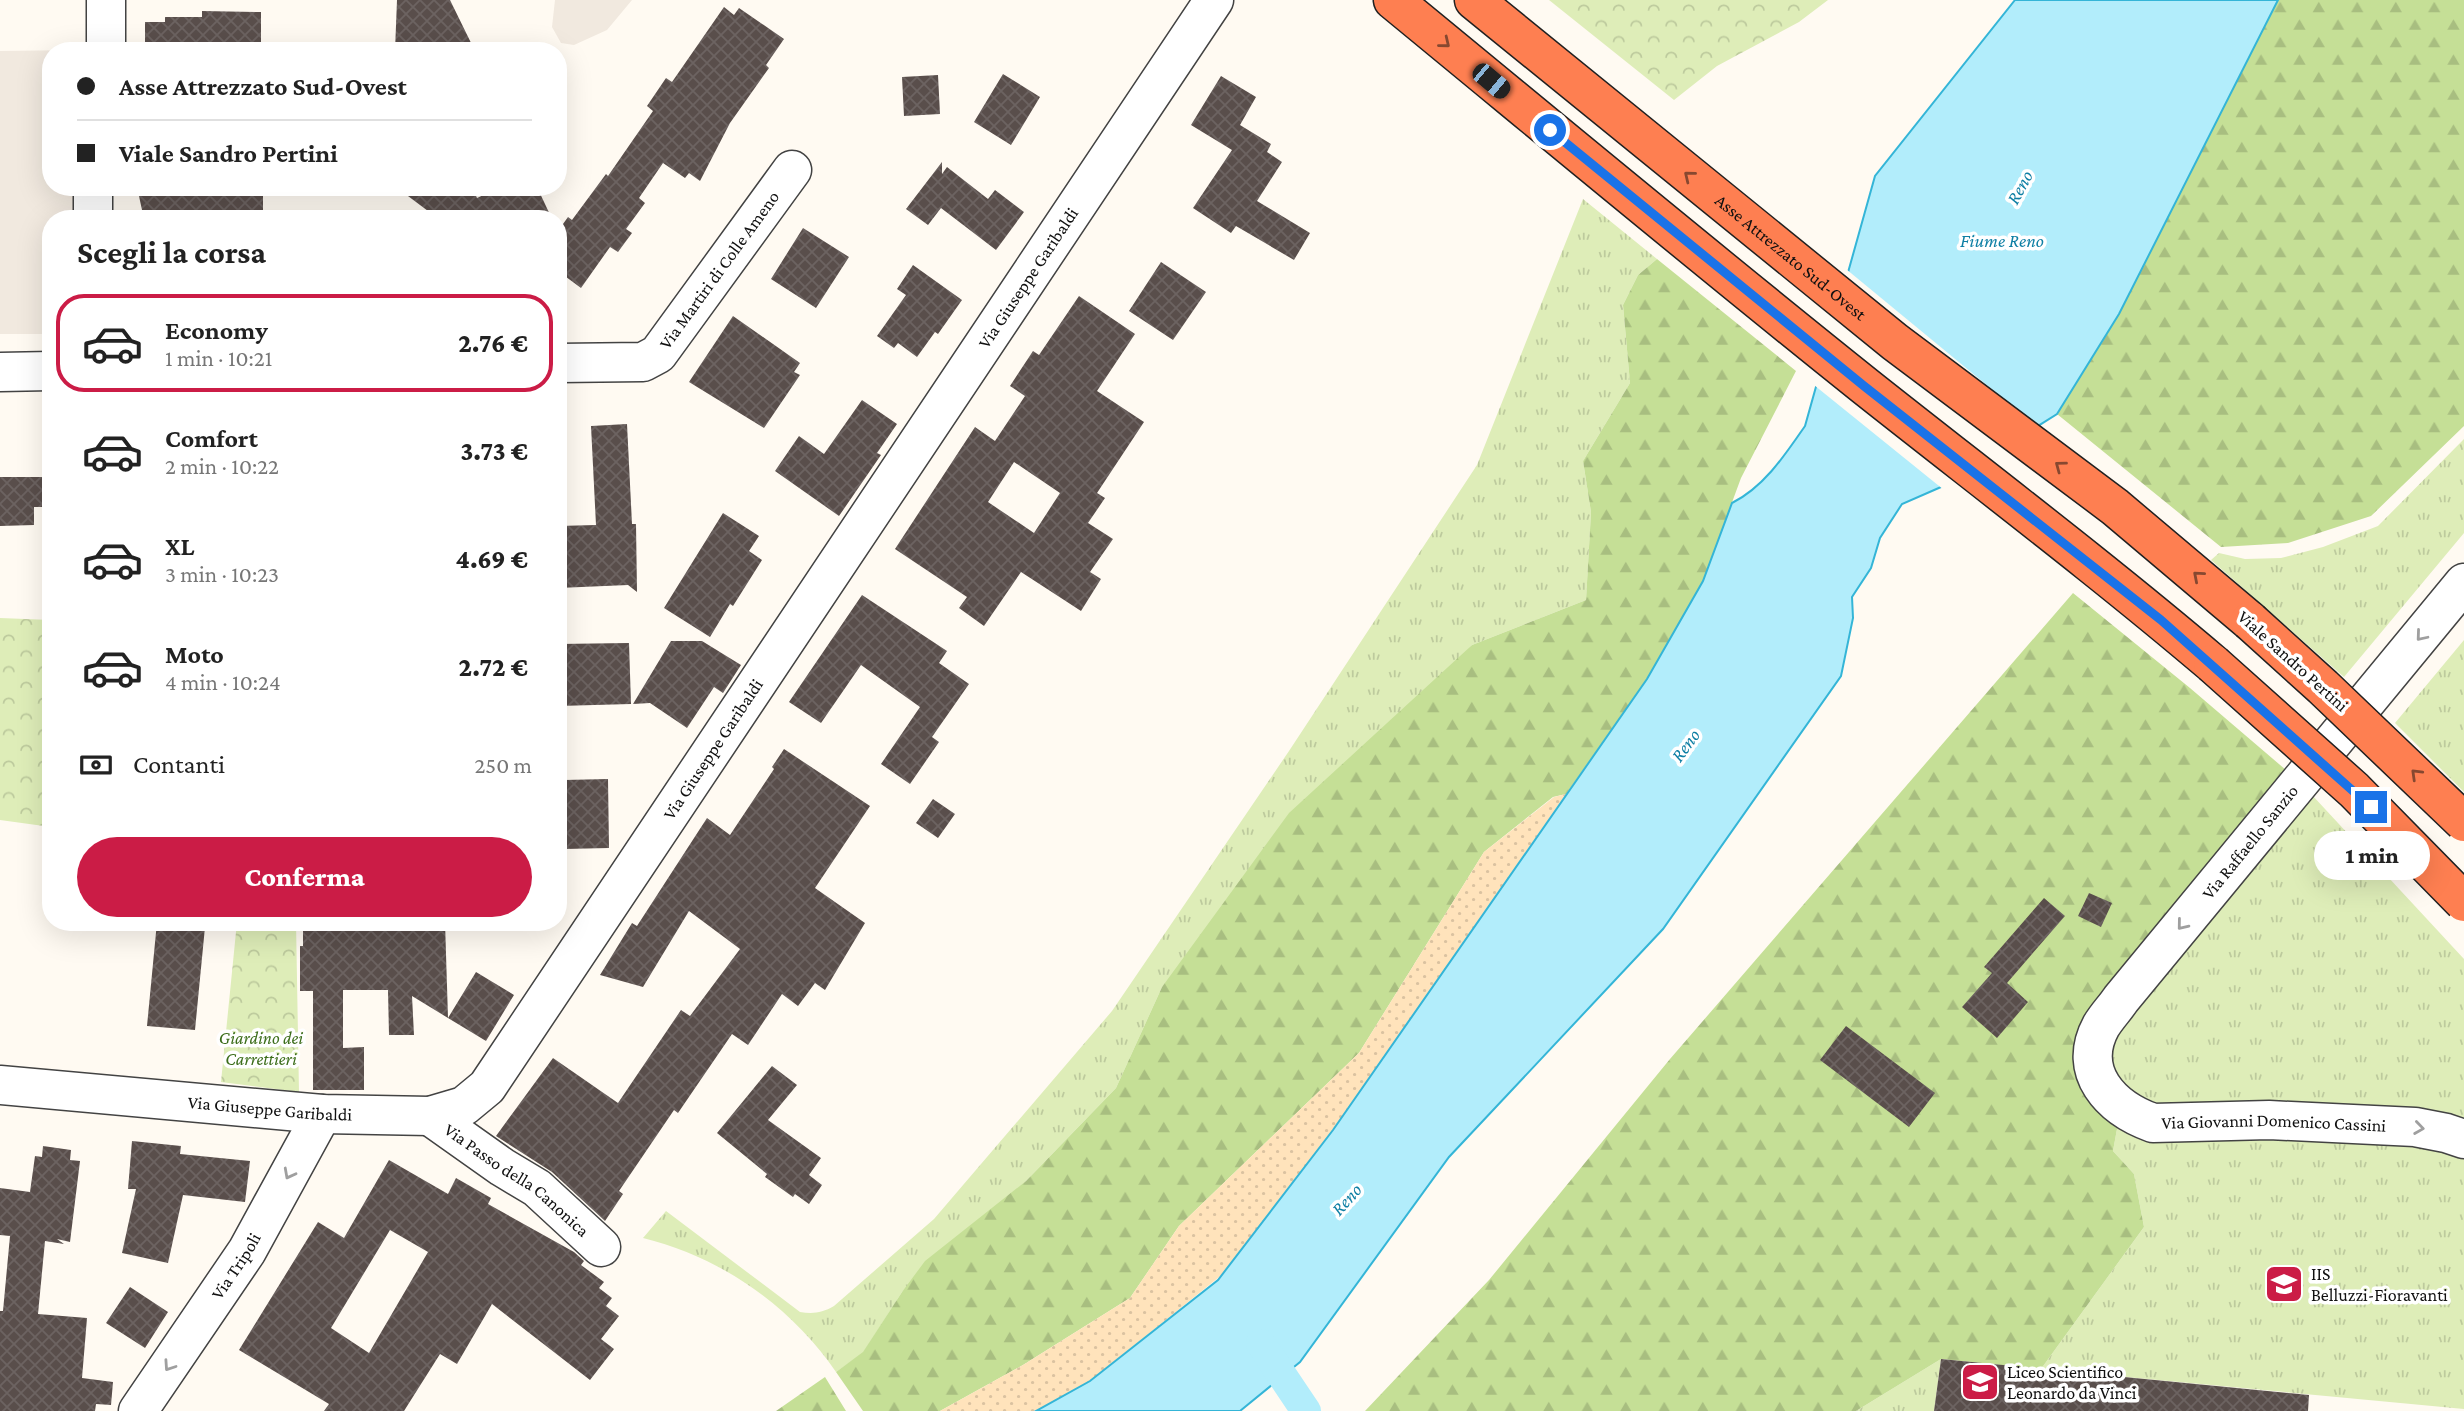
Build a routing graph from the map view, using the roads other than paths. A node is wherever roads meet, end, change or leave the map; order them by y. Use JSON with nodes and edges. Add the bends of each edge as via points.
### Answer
{"nodes":[{"id":1,"x":106,"y":0,"type":"edge"},
{"id":2,"x":1214,"y":0,"type":"edge"},
{"id":3,"x":1393,"y":0,"type":"edge"},
{"id":4,"x":1474,"y":0,"type":"edge"},
{"id":5,"x":106,"y":42,"type":"edge"},
{"id":6,"x":792,"y":170,"type":"dead end"},
{"id":7,"x":567,"y":363,"type":"edge"},
{"id":8,"x":42,"y":371,"type":"edge"},
{"id":9,"x":0,"y":372,"type":"edge"},
{"id":10,"x":2115,"y":507,"type":"joint"},
{"id":11,"x":2464,"y":583,"type":"edge"},
{"id":12,"x":2464,"y":822,"type":"edge"},
{"id":13,"x":2464,"y":902,"type":"edge"},
{"id":14,"x":2098,"y":1081,"type":"joint"},
{"id":15,"x":0,"y":1085,"type":"edge"},
{"id":16,"x":322,"y":1114,"type":"junction"},
{"id":17,"x":430,"y":1116,"type":"junction"},
{"id":18,"x":2464,"y":1139,"type":"edge"},
{"id":19,"x":601,"y":1247,"type":"dead end"},
{"id":20,"x":138,"y":1411,"type":"edge"}],
"edges":[{"from":1,"to":5,"type":"street"},
{"from":2,"to":17,"type":"street","name":"Via Giuseppe Garibaldi","via":[[487,1087],[464,1106]]},
{"from":3,"to":13,"type":"highway","one_way":true,"bridge":true,"via":[[1608,179],[2213,664],[2354,790]]},
{"from":10,"to":4,"type":"highway","name":"Asse Attrezzato Sud-Ovest","one_way":true,"via":[[1895,342]]},
{"from":6,"to":7,"type":"street","name":"Via Martiri di Colle Ameno","via":[[657,354],[643,362]]},
{"from":8,"to":9,"type":"street"},
{"from":12,"to":10,"type":"highway","name":"Viale Sandro Pertini","one_way":true,"bridge":true,"via":[[2250,621]]},
{"from":11,"to":14,"type":"street","name":"Via Raffaello Sanzio","one_way":true,"via":[[2101,1026],[2092,1059]]},
{"from":14,"to":18,"type":"street","name":"Via Giovanni Domenico Cassini","one_way":true,"via":[[2115,1102],[2153,1124],[2269,1120],[2375,1125],[2415,1127]]},
{"from":15,"to":16,"type":"street","name":"Via Giuseppe Garibaldi"},
{"from":16,"to":17,"type":"street","name":"Via Giuseppe Garibaldi"},
{"from":16,"to":20,"type":"street","name":"Via Tripoli","one_way":true,"via":[[247,1251]]},
{"from":17,"to":19,"type":"street","name":"Via Passo della Canonica","via":[[537,1188]]}]}
